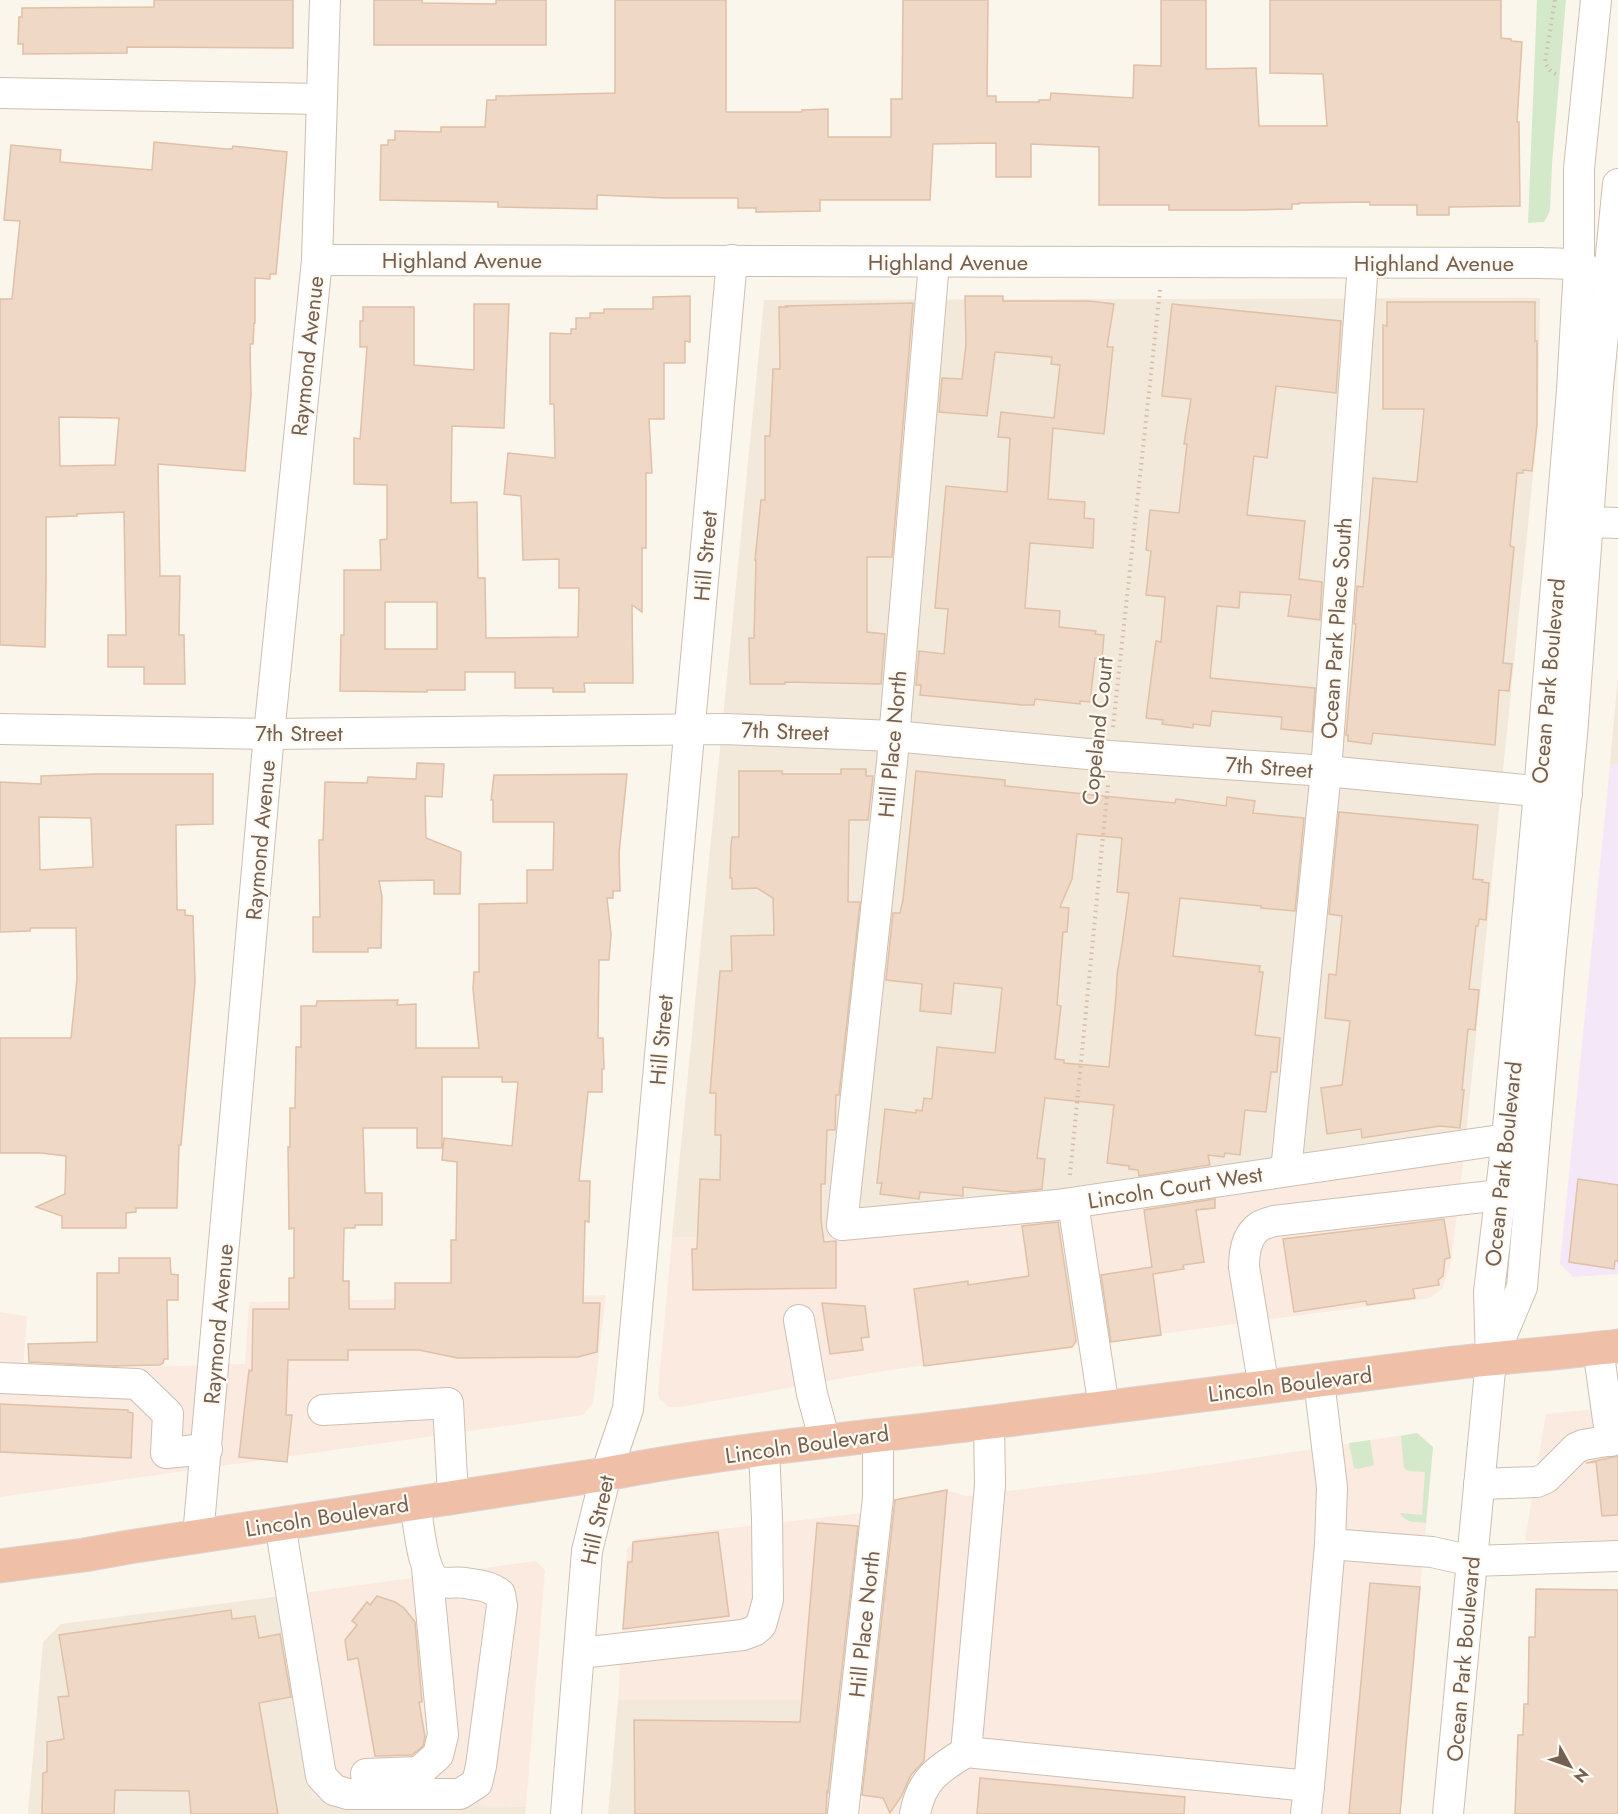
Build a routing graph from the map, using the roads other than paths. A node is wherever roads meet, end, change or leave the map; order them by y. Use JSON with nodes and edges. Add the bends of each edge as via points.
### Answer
{"nodes":[{"id":1,"x":325,"y":0,"type":"edge"},
{"id":2,"x":1596,"y":0,"type":"edge"},
{"id":3,"x":0,"y":93,"type":"edge"},
{"id":4,"x":322,"y":99,"type":"junction"},
{"id":5,"x":1618,"y":184,"type":"edge"},
{"id":6,"x":1615,"y":257,"type":"edge"},
{"id":7,"x":317,"y":260,"type":"junction"},
{"id":8,"x":732,"y":260,"type":"junction"},
{"id":9,"x":934,"y":262,"type":"junction"},
{"id":10,"x":1363,"y":263,"type":"junction"},
{"id":11,"x":1579,"y":266,"type":"junction"},
{"id":12,"x":1585,"y":388,"type":"junction"},
{"id":13,"x":1588,"y":522,"type":"junction"},
{"id":14,"x":1618,"y":523,"type":"edge"},
{"id":15,"x":0,"y":729,"type":"edge"},
{"id":16,"x":688,"y":730,"type":"junction"},
{"id":17,"x":269,"y":734,"type":"junction"},
{"id":18,"x":893,"y":736,"type":"junction"},
{"id":19,"x":1326,"y":771,"type":"junction"},
{"id":20,"x":1553,"y":793,"type":"junction"},
{"id":21,"x":1507,"y":1139,"type":"junction"},
{"id":22,"x":1286,"y":1171,"type":"junction"},
{"id":23,"x":1500,"y":1195,"type":"junction"},
{"id":24,"x":1070,"y":1203,"type":"junction"},
{"id":25,"x":842,"y":1225,"type":"joint"},
{"id":26,"x":799,"y":1320,"type":"dead end"},
{"id":27,"x":1608,"y":1347,"type":"edge"},
{"id":28,"x":1491,"y":1360,"type":"junction"},
{"id":29,"x":0,"y":1378,"type":"edge"},
{"id":30,"x":1319,"y":1381,"type":"junction"},
{"id":31,"x":1264,"y":1388,"type":"junction"},
{"id":32,"x":1104,"y":1408,"type":"junction"},
{"id":33,"x":323,"y":1410,"type":"dead end"},
{"id":34,"x":989,"y":1422,"type":"junction"},
{"id":35,"x":878,"y":1434,"type":"junction"},
{"id":36,"x":1614,"y":1440,"type":"edge"},
{"id":37,"x":825,"y":1442,"type":"junction"},
{"id":38,"x":207,"y":1449,"type":"junction"},
{"id":39,"x":764,"y":1450,"type":"junction"},
{"id":40,"x":606,"y":1474,"type":"junction"},
{"id":41,"x":1479,"y":1484,"type":"junction"},
{"id":42,"x":453,"y":1497,"type":"junction"},
{"id":43,"x":415,"y":1502,"type":"junction"},
{"id":44,"x":279,"y":1524,"type":"junction"},
{"id":45,"x":198,"y":1536,"type":"junction"},
{"id":46,"x":1330,"y":1544,"type":"junction"},
{"id":47,"x":1618,"y":1556,"type":"edge"},
{"id":48,"x":1472,"y":1561,"type":"junction"},
{"id":49,"x":0,"y":1566,"type":"edge"},
{"id":50,"x":427,"y":1569,"type":"junction"},
{"id":51,"x":580,"y":1653,"type":"junction"},
{"id":52,"x":966,"y":1752,"type":"junction"},
{"id":53,"x":327,"y":1783,"type":"junction"},
{"id":54,"x":1307,"y":1800,"type":"edge"},
{"id":55,"x":566,"y":1814,"type":"edge"},
{"id":56,"x":843,"y":1814,"type":"edge"},
{"id":57,"x":915,"y":1814,"type":"edge"},
{"id":58,"x":1448,"y":1814,"type":"edge"}],
"edges":[{"from":1,"to":4,"type":"street","name":"Raymond Avenue"},
{"from":2,"to":11,"type":"street","via":[[1579,169]]},
{"from":3,"to":4,"type":"street"},
{"from":4,"to":7,"type":"street","name":"Raymond Avenue"},
{"from":5,"to":6,"type":"street","name":"Ocean Park Boulevard"},
{"from":6,"to":12,"type":"street","name":"Ocean Park Boulevard"},
{"from":7,"to":8,"type":"street","name":"Highland Avenue"},
{"from":7,"to":17,"type":"street","name":"Raymond Avenue"},
{"from":8,"to":9,"type":"street","name":"Highland Avenue"},
{"from":8,"to":16,"type":"street","name":"Hill Street"},
{"from":9,"to":10,"type":"street","name":"Highland Avenue"},
{"from":9,"to":18,"type":"street","name":"Hill Place North"},
{"from":10,"to":11,"type":"street","name":"Highland Avenue"},
{"from":10,"to":19,"type":"street","name":"Ocean Park Place South"},
{"from":11,"to":12,"type":"street","via":[[1590,270],[1597,280],[1592,357]]},
{"from":12,"to":13,"type":"street","name":"Ocean Park Boulevard"},
{"from":12,"to":20,"type":"street","name":"Ocean Park Boulevard"},
{"from":13,"to":14,"type":"street"},
{"from":13,"to":20,"type":"street","name":"Ocean Park Boulevard"},
{"from":15,"to":17,"type":"street","name":"7th Street"},
{"from":16,"to":17,"type":"street","name":"7th Street"},
{"from":16,"to":18,"type":"street","name":"7th Street"},
{"from":16,"to":40,"type":"street","name":"Hill Street","via":[[628,1409]]},
{"from":17,"to":38,"type":"street","name":"Raymond Avenue"},
{"from":18,"to":19,"type":"street","name":"7th Street"},
{"from":18,"to":25,"type":"street","name":"Hill Place North"},
{"from":19,"to":20,"type":"street","name":"7th Street"},
{"from":19,"to":22,"type":"street","name":"Ocean Park Place South"},
{"from":20,"to":21,"type":"street","name":"Ocean Park Boulevard"},
{"from":20,"to":28,"type":"street","name":"Ocean Park Boulevard","via":[[1550,962],[1521,1287]]},
{"from":21,"to":22,"type":"street","name":"Lincoln Court West"},
{"from":21,"to":23,"type":"street","name":"Ocean Park Boulevard"},
{"from":22,"to":24,"type":"street","name":"Lincoln Court West"},
{"from":23,"to":28,"type":"street","name":"Ocean Park Boulevard","via":[[1489,1292]]},
{"from":23,"to":31,"type":"street","via":[[1274,1221],[1259,1227],[1244,1251],[1244,1268]]},
{"from":24,"to":25,"type":"street","name":"Lincoln Court West"},
{"from":24,"to":32,"type":"street"},
{"from":26,"to":37,"type":"street"},
{"from":27,"to":28,"type":"highway","name":"Lincoln Boulevard"},
{"from":27,"to":36,"type":"street"},
{"from":28,"to":30,"type":"highway","name":"Lincoln Boulevard"},
{"from":28,"to":41,"type":"street","name":"Ocean Park Boulevard"},
{"from":29,"to":38,"type":"street","via":[[137,1384],[168,1414],[166,1453]]},
{"from":30,"to":31,"type":"highway","name":"Lincoln Boulevard"},
{"from":30,"to":46,"type":"street","via":[[1332,1486]]},
{"from":31,"to":32,"type":"highway","name":"Lincoln Boulevard"},
{"from":32,"to":34,"type":"highway","name":"Lincoln Boulevard"},
{"from":33,"to":42,"type":"street","via":[[448,1403]]},
{"from":34,"to":35,"type":"highway","name":"Lincoln Boulevard"},
{"from":34,"to":52,"type":"street","via":[[990,1485]]},
{"from":35,"to":37,"type":"highway","name":"Lincoln Boulevard"},
{"from":35,"to":56,"type":"street","name":"Hill Place North","via":[[878,1498]]},
{"from":36,"to":41,"type":"street","via":[[1576,1448],[1537,1482]]},
{"from":37,"to":39,"type":"highway","name":"Lincoln Boulevard"},
{"from":38,"to":45,"type":"street","name":"Raymond Avenue"},
{"from":39,"to":40,"type":"highway","name":"Lincoln Boulevard"},
{"from":39,"to":51,"type":"street","via":[[768,1600],[760,1626],[743,1635]]},
{"from":40,"to":42,"type":"highway","name":"Lincoln Boulevard"},
{"from":40,"to":51,"type":"street","name":"Hill Street","via":[[587,1551]]},
{"from":41,"to":48,"type":"street","name":"Ocean Park Boulevard"},
{"from":42,"to":43,"type":"highway","name":"Lincoln Boulevard"},
{"from":43,"to":44,"type":"highway","name":"Lincoln Boulevard"},
{"from":43,"to":50,"type":"street"},
{"from":44,"to":45,"type":"highway","name":"Lincoln Boulevard"},
{"from":44,"to":53,"type":"street"},
{"from":45,"to":49,"type":"highway","name":"Lincoln Boulevard"},
{"from":46,"to":48,"type":"street","via":[[1432,1552]]},
{"from":46,"to":54,"type":"street"},
{"from":47,"to":48,"type":"street"},
{"from":48,"to":58,"type":"street","name":"Ocean Park Boulevard"},
{"from":50,"to":53,"type":"street","via":[[443,1735],[438,1755],[419,1773]]},
{"from":50,"to":53,"type":"street","via":[[435,1580],[492,1588],[500,1594],[502,1606],[477,1783],[460,1794],[348,1794]]},
{"from":51,"to":55,"type":"street","name":"Hill Street"},
{"from":52,"to":54,"type":"street"},
{"from":52,"to":57,"type":"street","via":[[938,1769],[924,1785]]}]}
